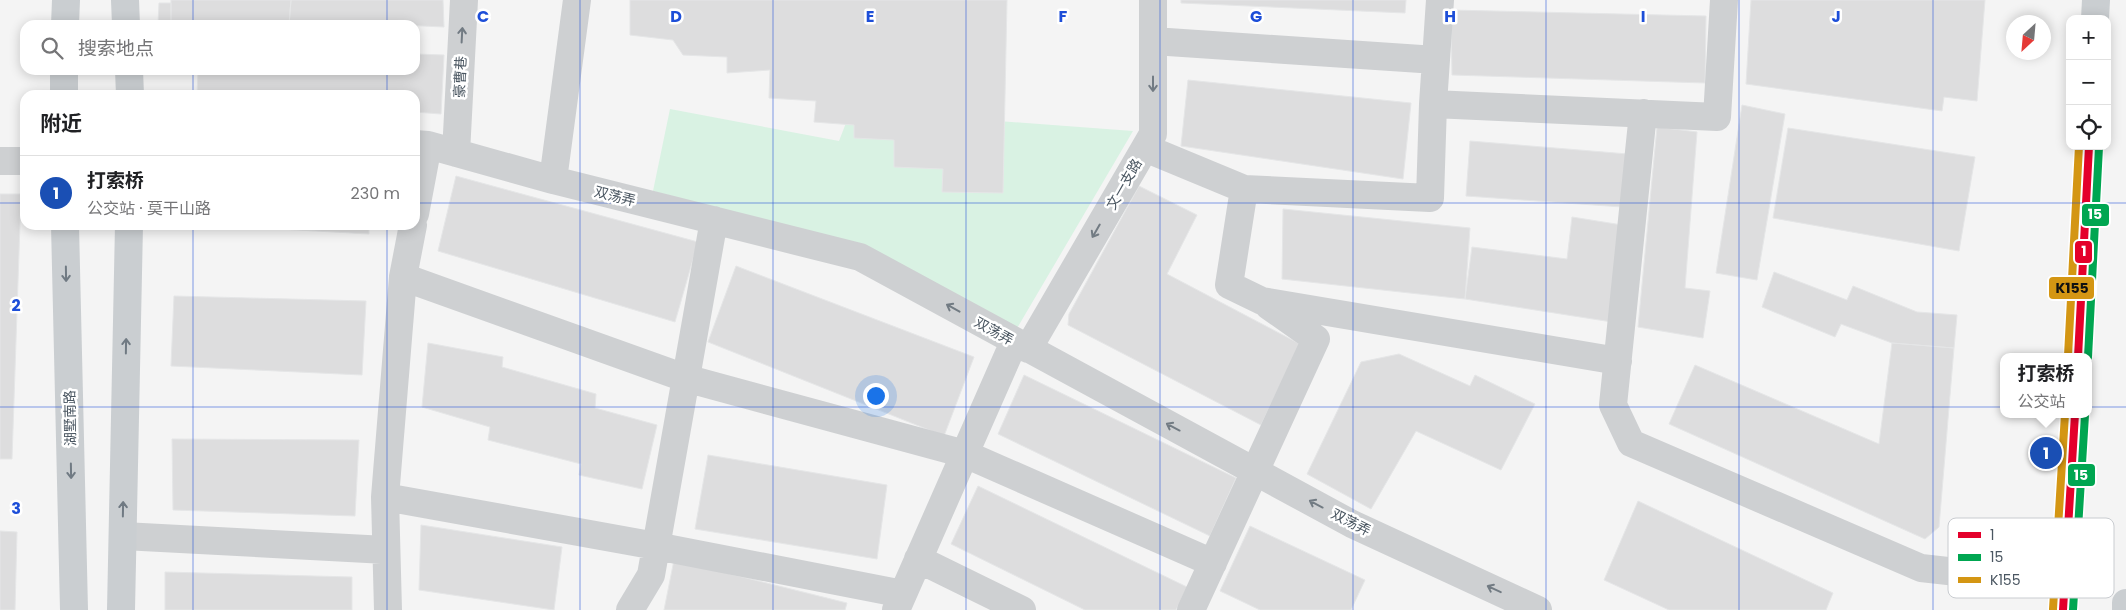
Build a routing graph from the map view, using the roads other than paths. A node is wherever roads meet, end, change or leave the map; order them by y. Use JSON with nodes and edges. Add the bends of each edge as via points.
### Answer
{"nodes":[{"id":1,"x":66,"y":0,"type":"edge"},
{"id":2,"x":125,"y":0,"type":"edge"},
{"id":3,"x":464,"y":0,"type":"edge"},
{"id":4,"x":577,"y":0,"type":"edge"},
{"id":5,"x":1153,"y":0,"type":"edge"},
{"id":6,"x":1440,"y":0,"type":"edge"},
{"id":7,"x":1724,"y":0,"type":"edge"},
{"id":8,"x":2096,"y":0,"type":"edge"},
{"id":9,"x":2095,"y":15,"type":"edge"},
{"id":10,"x":65,"y":20,"type":"edge"},
{"id":11,"x":126,"y":20,"type":"edge"},
{"id":12,"x":1153,"y":41,"type":"junction"},
{"id":13,"x":1436,"y":60,"type":"junction"},
{"id":14,"x":64,"y":75,"type":"edge"},
{"id":15,"x":128,"y":75,"type":"edge"},
{"id":16,"x":64,"y":90,"type":"edge"},
{"id":17,"x":130,"y":90,"type":"edge"},
{"id":18,"x":1433,"y":104,"type":"junction"},
{"id":19,"x":1642,"y":113,"type":"junction"},
{"id":20,"x":421,"y":145,"type":"edge"},
{"id":21,"x":1145,"y":148,"type":"junction"},
{"id":22,"x":2089,"y":150,"type":"edge"},
{"id":23,"x":456,"y":153,"type":"junction"},
{"id":24,"x":0,"y":161,"type":"edge"},
{"id":25,"x":20,"y":161,"type":"edge"},
{"id":26,"x":553,"y":180,"type":"junction"},
{"id":27,"x":1244,"y":189,"type":"junction"},
{"id":28,"x":714,"y":220,"type":"junction"},
{"id":29,"x":65,"y":230,"type":"edge"},
{"id":30,"x":129,"y":230,"type":"edge"},
{"id":31,"x":412,"y":230,"type":"edge"},
{"id":32,"x":403,"y":277,"type":"junction"},
{"id":33,"x":1262,"y":301,"type":"junction"},
{"id":34,"x":1021,"y":346,"type":"junction"},
{"id":35,"x":2078,"y":353,"type":"edge"},
{"id":36,"x":1618,"y":361,"type":"junction"},
{"id":37,"x":686,"y":378,"type":"junction"},
{"id":38,"x":2075,"y":418,"type":"edge"},
{"id":39,"x":965,"y":454,"type":"junction"},
{"id":40,"x":1254,"y":471,"type":"junction"},
{"id":41,"x":385,"y":498,"type":"junction"},
{"id":42,"x":2069,"y":518,"type":"edge"},
{"id":43,"x":123,"y":536,"type":"junction"},
{"id":44,"x":656,"y":546,"type":"junction"},
{"id":45,"x":386,"y":550,"type":"junction"},
{"id":46,"x":918,"y":559,"type":"junction"},
{"id":47,"x":1213,"y":563,"type":"junction"},
{"id":48,"x":1948,"y":574,"type":"edge"},
{"id":49,"x":900,"y":602,"type":"edge"},
{"id":50,"x":2126,"y":603,"type":"edge"},
{"id":51,"x":74,"y":610,"type":"edge"},
{"id":52,"x":121,"y":610,"type":"edge"},
{"id":53,"x":388,"y":610,"type":"edge"},
{"id":54,"x":630,"y":610,"type":"edge"},
{"id":55,"x":1022,"y":610,"type":"edge"},
{"id":56,"x":1191,"y":610,"type":"edge"},
{"id":57,"x":1538,"y":610,"type":"edge"},
{"id":58,"x":2126,"y":610,"type":"edge"}],
"edges":[{"from":1,"to":10,"type":"main road"},
{"from":2,"to":11,"type":"main road"},
{"from":23,"to":3,"type":"street","name":"豪曹巷","one_way":true},
{"from":4,"to":26,"type":"street"},
{"from":5,"to":12,"type":"street","name":"文一支路"},
{"from":6,"to":13,"type":"street"},
{"from":7,"to":19,"type":"street","via":[[1717,117]]},
{"from":8,"to":9,"type":"main road"},
{"from":12,"to":13,"type":"street"},
{"from":12,"to":21,"type":"street","name":"文一支路","one_way":true,"via":[[1153,134]]},
{"from":13,"to":18,"type":"street"},
{"from":14,"to":16,"type":"main road"},
{"from":15,"to":17,"type":"main road"},
{"from":18,"to":19,"type":"street"},
{"from":18,"to":27,"type":"street","via":[[1430,198]]},
{"from":19,"to":36,"type":"street"},
{"from":20,"to":23,"type":"street","name":"双荡弄"},
{"from":21,"to":27,"type":"street"},
{"from":21,"to":34,"type":"street","name":"文一支路","one_way":true},
{"from":22,"to":35,"type":"main road"},
{"from":23,"to":26,"type":"street","name":"双荡弄"},
{"from":24,"to":25,"type":"street"},
{"from":26,"to":28,"type":"street","name":"双荡弄"},
{"from":27,"to":33,"type":"street","via":[[1229,285]]},
{"from":34,"to":28,"type":"street","name":"双荡弄","one_way":true,"via":[[860,257]]},
{"from":28,"to":37,"type":"street"},
{"from":29,"to":51,"type":"main road","name":"湖墅南路","one_way":true},
{"from":43,"to":30,"type":"main road","one_way":true},
{"from":31,"to":32,"type":"street"},
{"from":32,"to":37,"type":"street"},
{"from":32,"to":41,"type":"street"},
{"from":33,"to":36,"type":"street"},
{"from":33,"to":40,"type":"street","via":[[1316,338]]},
{"from":34,"to":39,"type":"street","name":"文一支路"},
{"from":40,"to":34,"type":"street","name":"双荡弄","one_way":true},
{"from":36,"to":48,"type":"street","via":[[1613,405],[1631,443],[1920,568]]},
{"from":37,"to":39,"type":"street"},
{"from":37,"to":44,"type":"street"},
{"from":38,"to":42,"type":"main road"},
{"from":39,"to":46,"type":"street","name":"文一支路"},
{"from":39,"to":47,"type":"street"},
{"from":40,"to":47,"type":"street"},
{"from":57,"to":40,"type":"street","name":"双荡弄","one_way":true,"via":[[1352,524]]},
{"from":41,"to":44,"type":"street"},
{"from":41,"to":45,"type":"street"},
{"from":43,"to":45,"type":"street"},
{"from":43,"to":52,"type":"main road"},
{"from":44,"to":49,"type":"street"},
{"from":44,"to":54,"type":"street","via":[[650,575]]},
{"from":45,"to":53,"type":"street"},
{"from":46,"to":49,"type":"street","name":"文一支路"},
{"from":46,"to":55,"type":"street"},
{"from":47,"to":56,"type":"street"},
{"from":50,"to":58,"type":"main road"}]}
